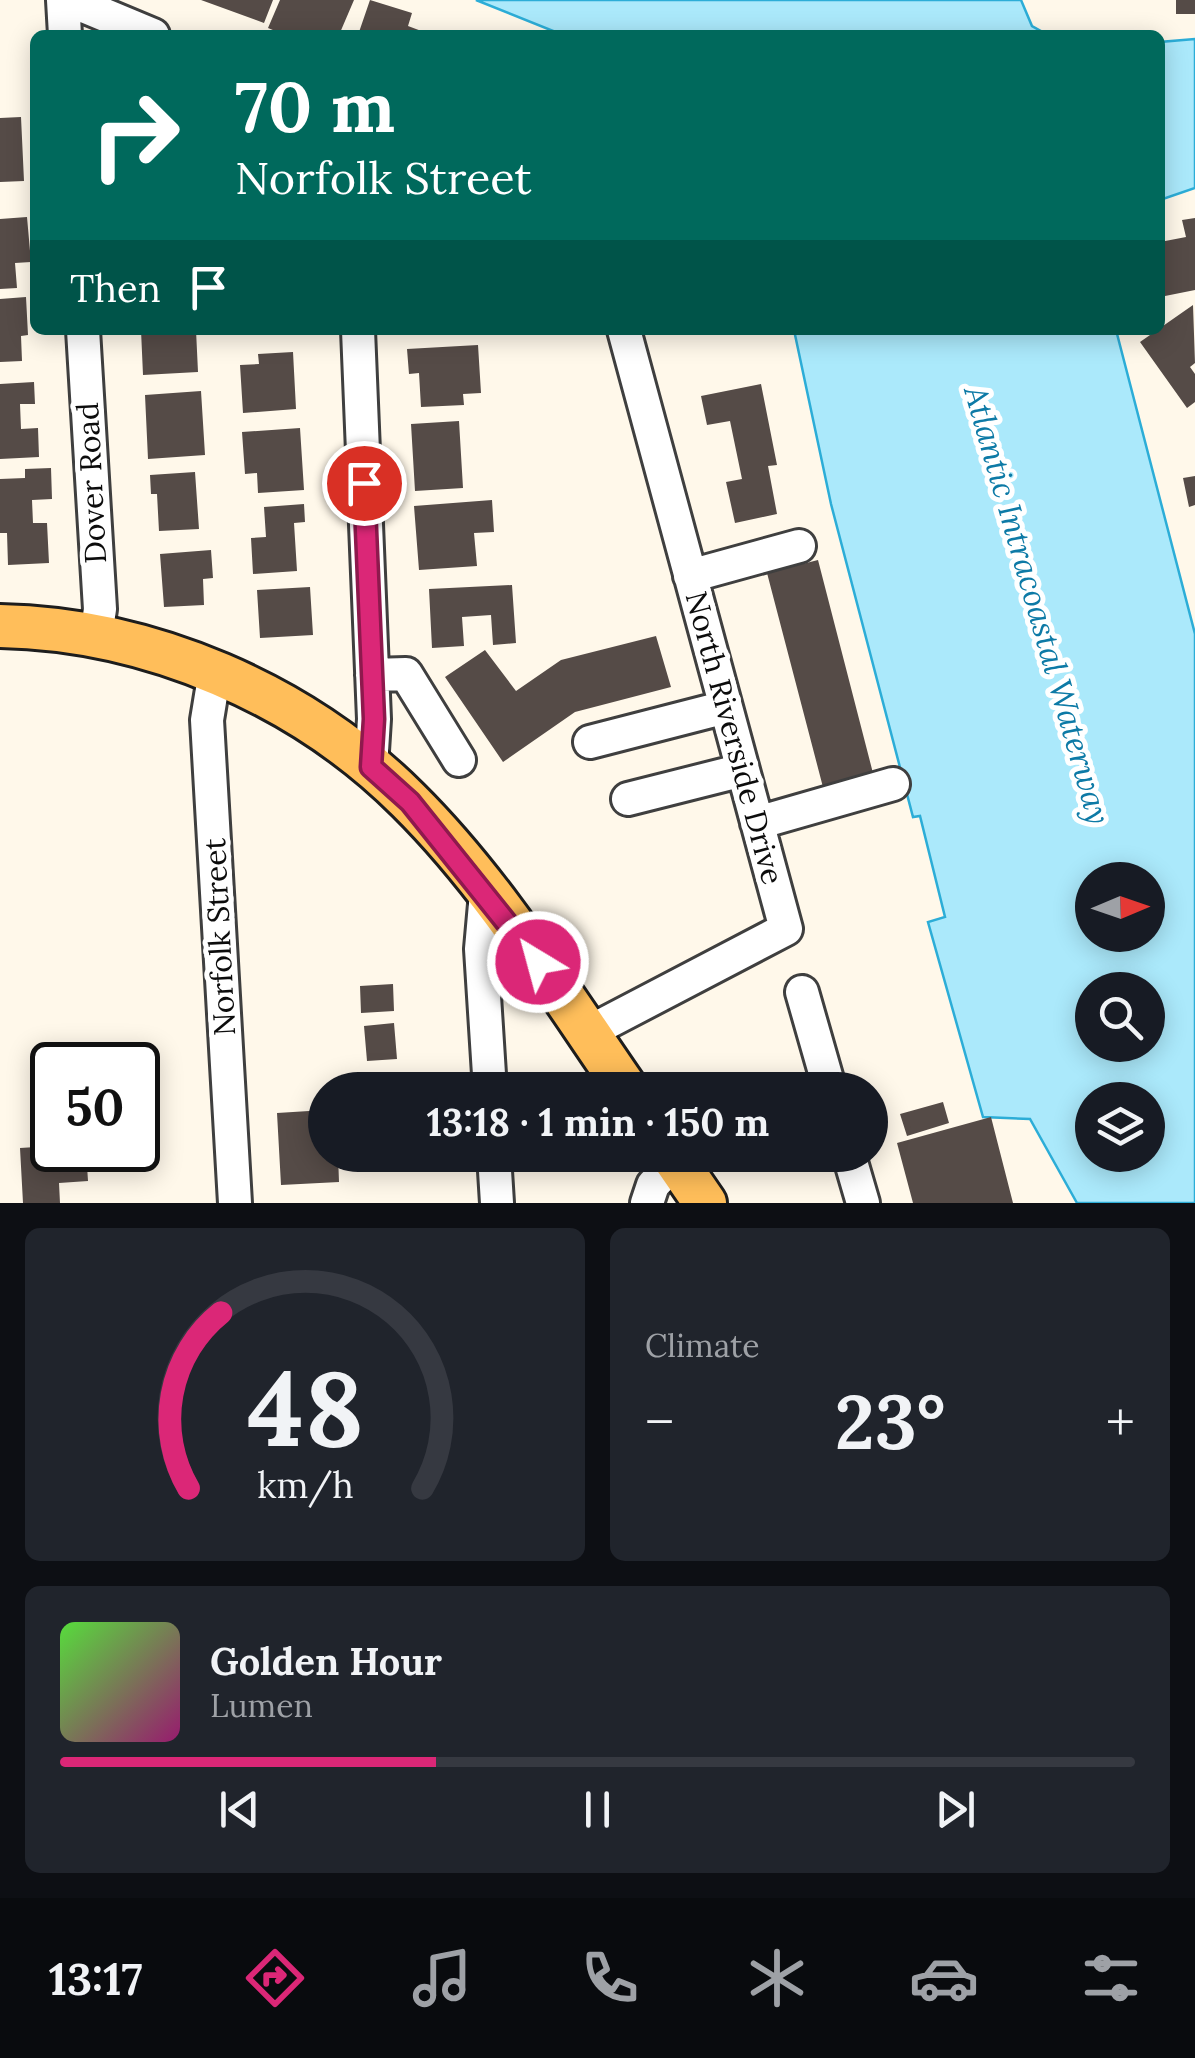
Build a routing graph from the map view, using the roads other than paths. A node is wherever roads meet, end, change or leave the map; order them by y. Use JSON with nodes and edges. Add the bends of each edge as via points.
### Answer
{"nodes":[{"id":1,"x":66,"y":0,"type":"edge"},
{"id":2,"x":65,"y":30,"type":"edge"},
{"id":3,"x":141,"y":30,"type":"edge"},
{"id":4,"x":83,"y":335,"type":"edge"},
{"id":5,"x":358,"y":335,"type":"edge"},
{"id":6,"x":625,"y":335,"type":"edge"},
{"id":7,"x":799,"y":546,"type":"dead end"},
{"id":8,"x":690,"y":576,"type":"junction"},
{"id":9,"x":0,"y":626,"type":"edge"},
{"id":10,"x":96,"y":636,"type":"junction"},
{"id":11,"x":214,"y":671,"type":"junction"},
{"id":12,"x":372,"y":675,"type":"junction"},
{"id":13,"x":726,"y":707,"type":"junction"},
{"id":14,"x":590,"y":742,"type":"dead end"},
{"id":15,"x":458,"y":760,"type":"dead end"},
{"id":16,"x":371,"y":767,"type":"junction"},
{"id":17,"x":743,"y":770,"type":"junction"},
{"id":18,"x":893,"y":784,"type":"dead end"},
{"id":19,"x":628,"y":800,"type":"dead end"},
{"id":20,"x":757,"y":823,"type":"junction"},
{"id":21,"x":486,"y":893,"type":"junction"},
{"id":22,"x":802,"y":992,"type":"dead end"},
{"id":23,"x":587,"y":1032,"type":"junction"},
{"id":24,"x":489,"y":1072,"type":"edge"},
{"id":25,"x":615,"y":1072,"type":"edge"},
{"id":26,"x":825,"y":1072,"type":"edge"},
{"id":27,"x":495,"y":1172,"type":"edge"},
{"id":28,"x":664,"y":1172,"type":"edge"},
{"id":29,"x":684,"y":1172,"type":"edge"},
{"id":30,"x":854,"y":1172,"type":"edge"},
{"id":31,"x":235,"y":1203,"type":"edge"},
{"id":32,"x":496,"y":1203,"type":"edge"},
{"id":33,"x":647,"y":1203,"type":"edge"},
{"id":34,"x":706,"y":1203,"type":"edge"},
{"id":35,"x":863,"y":1203,"type":"edge"}],
"edges":[{"from":1,"to":2,"type":"street"},
{"from":1,"to":3,"type":"street"},
{"from":4,"to":10,"type":"street","name":"Dover Road","via":[[100,609]]},
{"from":5,"to":12,"type":"street"},
{"from":6,"to":8,"type":"street","name":"North Riverside Drive"},
{"from":7,"to":8,"type":"street"},
{"from":8,"to":13,"type":"street","name":"North Riverside Drive"},
{"from":9,"to":10,"type":"main road"},
{"from":10,"to":11,"type":"main road"},
{"from":11,"to":16,"type":"main road","via":[[318,728]]},
{"from":11,"to":31,"type":"street","name":"Norfolk Street","via":[[207,720]]},
{"from":12,"to":15,"type":"street","via":[[406,674]]},
{"from":12,"to":16,"type":"street"},
{"from":13,"to":14,"type":"street"},
{"from":13,"to":17,"type":"street","name":"North Riverside Drive"},
{"from":16,"to":21,"type":"main road","via":[[410,802]]},
{"from":17,"to":19,"type":"street"},
{"from":17,"to":20,"type":"street","name":"North Riverside Drive"},
{"from":18,"to":20,"type":"street"},
{"from":20,"to":23,"type":"street","name":"North Riverside Drive","via":[[786,929]]},
{"from":21,"to":23,"type":"main road"},
{"from":21,"to":24,"type":"street","via":[[480,950]]},
{"from":22,"to":26,"type":"street"},
{"from":23,"to":25,"type":"main road"},
{"from":27,"to":32,"type":"street"},
{"from":28,"to":33,"type":"street"},
{"from":29,"to":34,"type":"main road"},
{"from":30,"to":35,"type":"street"}]}
